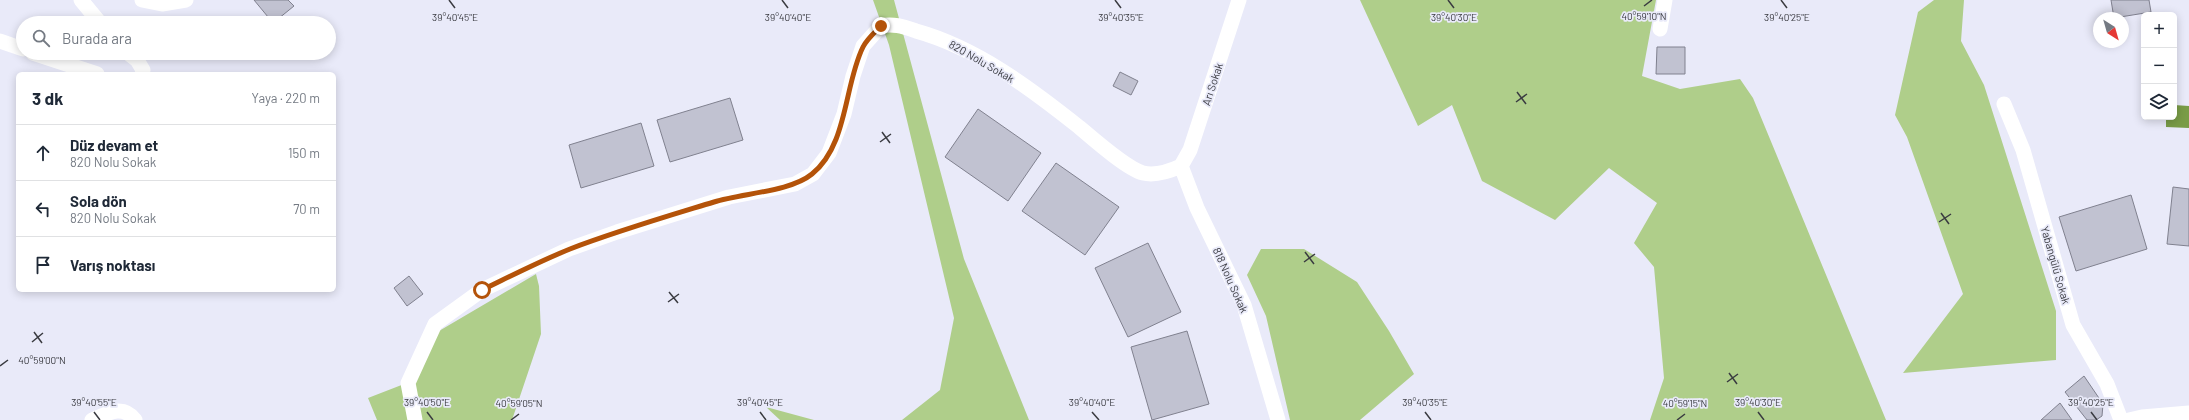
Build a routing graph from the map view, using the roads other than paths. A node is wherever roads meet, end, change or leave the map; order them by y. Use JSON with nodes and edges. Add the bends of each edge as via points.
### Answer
{"nodes":[{"id":1,"x":81,"y":0,"type":"edge"},
{"id":2,"x":142,"y":0,"type":"edge"},
{"id":3,"x":186,"y":0,"type":"edge"},
{"id":4,"x":1240,"y":0,"type":"edge"},
{"id":5,"x":1665,"y":0,"type":"edge"},
{"id":6,"x":94,"y":16,"type":"edge"},
{"id":7,"x":1660,"y":30,"type":"dead end"},
{"id":8,"x":0,"y":41,"type":"edge"},
{"id":9,"x":16,"y":47,"type":"edge"},
{"id":10,"x":55,"y":60,"type":"edge"},
{"id":11,"x":137,"y":60,"type":"edge"},
{"id":12,"x":92,"y":72,"type":"edge"},
{"id":13,"x":142,"y":72,"type":"edge"},
{"id":14,"x":2004,"y":104,"type":"dead end"},
{"id":15,"x":1181,"y":166,"type":"junction"},
{"id":16,"x":2189,"y":413,"type":"edge"},
{"id":17,"x":92,"y":420,"type":"edge"},
{"id":18,"x":135,"y":420,"type":"edge"},
{"id":19,"x":415,"y":420,"type":"edge"},
{"id":20,"x":1278,"y":420,"type":"edge"},
{"id":21,"x":2121,"y":420,"type":"edge"},
{"id":22,"x":2129,"y":420,"type":"edge"}],
"edges":[{"from":1,"to":6,"type":"street"},
{"from":2,"to":3,"type":"street","via":[[162,4]]},
{"from":4,"to":15,"type":"street","name":"Arı Sokak","via":[[1190,150]]},
{"from":5,"to":7,"type":"street"},
{"from":8,"to":9,"type":"street"},
{"from":10,"to":12,"type":"street"},
{"from":11,"to":13,"type":"street"},
{"from":14,"to":21,"type":"street","name":"Yabangülü Sokak","via":[[2023,150],[2073,325],[2107,384]]},
{"from":15,"to":19,"type":"street","name":"820 Nolu Sokak","via":[[1169,171],[1142,173],[1109,152],[1051,105],[997,67],[929,34],[891,24],[881,26],[864,46],[853,76],[842,121],[829,153],[812,174],[795,184],[729,197],[617,232],[569,249],[482,290],[435,324],[408,383]]},
{"from":15,"to":20,"type":"street","name":"818 Nolu Sokak","via":[[1197,208],[1244,305]]},
{"from":16,"to":22,"type":"street","via":[[2142,416]]},
{"from":17,"to":18,"type":"street","via":[[120,410],[130,413]]}]}
